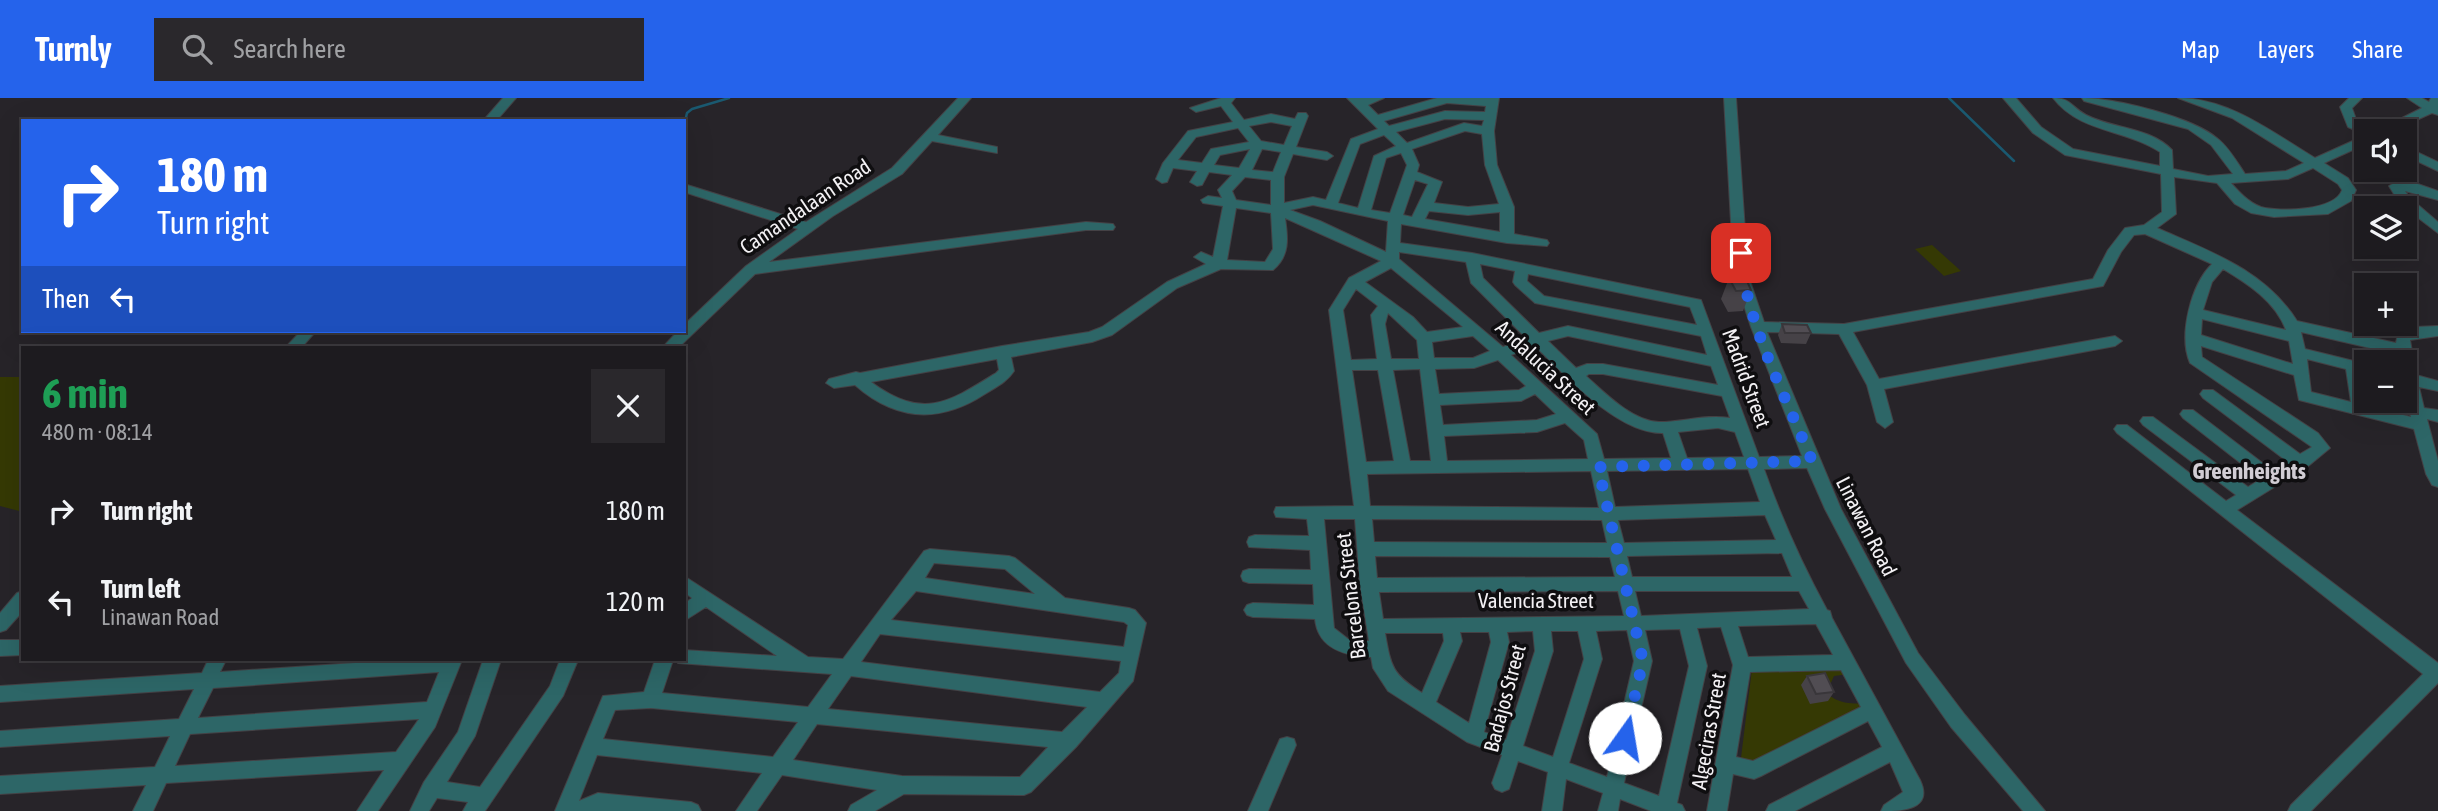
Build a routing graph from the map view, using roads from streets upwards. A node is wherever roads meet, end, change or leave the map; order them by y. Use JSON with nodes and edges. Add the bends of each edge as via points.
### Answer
{"nodes":[{"id":1,"x":510,"y":98,"type":"edge"},
{"id":2,"x":965,"y":98,"type":"edge"},
{"id":3,"x":1378,"y":98,"type":"edge"},
{"id":4,"x":1730,"y":98,"type":"edge"},
{"id":5,"x":2009,"y":98,"type":"edge"},
{"id":6,"x":2059,"y":98,"type":"edge"},
{"id":7,"x":2088,"y":98,"type":"edge"},
{"id":8,"x":2184,"y":98,"type":"edge"},
{"id":9,"x":2356,"y":98,"type":"edge"},
{"id":10,"x":2413,"y":98,"type":"edge"},
{"id":11,"x":1227,"y":100,"type":"edge"},
{"id":12,"x":1356,"y":101,"type":"edge"},
{"id":13,"x":1491,"y":106,"type":"edge"},
{"id":14,"x":2436,"y":106,"type":"edge"},
{"id":15,"x":1196,"y":108,"type":"dead end"},
{"id":16,"x":491,"y":119,"type":"edge"},
{"id":17,"x":1378,"y":119,"type":"junction"},
{"id":18,"x":2408,"y":119,"type":"edge"},
{"id":19,"x":1240,"y":125,"type":"junction"},
{"id":20,"x":2354,"y":125,"type":"edge"},
{"id":21,"x":1488,"y":131,"type":"junction"},
{"id":22,"x":1389,"y":132,"type":"junction"},
{"id":23,"x":927,"y":136,"type":"junction"},
{"id":24,"x":1257,"y":144,"type":"junction"},
{"id":25,"x":2354,"y":144,"type":"edge"},
{"id":26,"x":1288,"y":148,"type":"junction"},
{"id":27,"x":1406,"y":149,"type":"junction"},
{"id":28,"x":993,"y":150,"type":"dead end"},
{"id":29,"x":1327,"y":156,"type":"dead end"},
{"id":30,"x":2417,"y":156,"type":"edge"},
{"id":31,"x":1169,"y":163,"type":"junction"},
{"id":32,"x":2313,"y":163,"type":"junction"},
{"id":33,"x":1205,"y":167,"type":"junction"},
{"id":34,"x":2438,"y":167,"type":"edge"},
{"id":35,"x":1244,"y":172,"type":"junction"},
{"id":36,"x":2166,"y":173,"type":"junction"},
{"id":37,"x":1411,"y":174,"type":"junction"},
{"id":38,"x":1278,"y":177,"type":"junction"},
{"id":39,"x":1162,"y":178,"type":"dead end"},
{"id":40,"x":2242,"y":178,"type":"junction"},
{"id":41,"x":2220,"y":179,"type":"junction"},
{"id":42,"x":1197,"y":182,"type":"dead end"},
{"id":43,"x":686,"y":189,"type":"edge"},
{"id":44,"x":2438,"y":196,"type":"edge"},
{"id":45,"x":1208,"y":200,"type":"dead end"},
{"id":46,"x":1230,"y":202,"type":"junction"},
{"id":47,"x":1331,"y":205,"type":"junction"},
{"id":48,"x":1426,"y":206,"type":"junction"},
{"id":49,"x":1507,"y":207,"type":"junction"},
{"id":50,"x":1277,"y":210,"type":"junction"},
{"id":51,"x":1363,"y":213,"type":"junction"},
{"id":52,"x":1395,"y":218,"type":"junction"},
{"id":53,"x":1417,"y":223,"type":"junction"},
{"id":54,"x":1108,"y":227,"type":"dead end"},
{"id":55,"x":810,"y":228,"type":"junction"},
{"id":56,"x":2147,"y":229,"type":"junction"},
{"id":57,"x":2438,"y":229,"type":"edge"},
{"id":58,"x":1507,"y":239,"type":"junction"},
{"id":59,"x":1542,"y":243,"type":"dead end"},
{"id":60,"x":1392,"y":254,"type":"junction"},
{"id":61,"x":1200,"y":257,"type":"dead end"},
{"id":62,"x":1472,"y":258,"type":"junction"},
{"id":63,"x":2221,"y":263,"type":"junction"},
{"id":64,"x":1219,"y":264,"type":"junction"},
{"id":65,"x":751,"y":269,"type":"junction"},
{"id":66,"x":1522,"y":269,"type":"junction"},
{"id":67,"x":1354,"y":281,"type":"junction"},
{"id":68,"x":1386,"y":306,"type":"junction"},
{"id":69,"x":1597,"y":310,"type":"junction"},
{"id":70,"x":2197,"y":313,"type":"junction"},
{"id":71,"x":1758,"y":327,"type":"junction"},
{"id":72,"x":1844,"y":329,"type":"junction"},
{"id":73,"x":1476,"y":330,"type":"junction"},
{"id":74,"x":686,"y":331,"type":"edge"},
{"id":75,"x":2438,"y":331,"type":"edge"},
{"id":76,"x":1707,"y":332,"type":"junction"},
{"id":77,"x":307,"y":333,"type":"edge"},
{"id":78,"x":684,"y":333,"type":"edge"},
{"id":79,"x":1592,"y":336,"type":"junction"},
{"id":80,"x":1424,"y":338,"type":"junction"},
{"id":81,"x":1538,"y":338,"type":"junction"},
{"id":82,"x":2193,"y":338,"type":"junction"},
{"id":83,"x":2295,"y":338,"type":"junction"},
{"id":84,"x":2115,"y":341,"type":"dead end"},
{"id":85,"x":294,"y":346,"type":"edge"},
{"id":86,"x":670,"y":346,"type":"edge"},
{"id":87,"x":2395,"y":350,"type":"edge"},
{"id":88,"x":2403,"y":350,"type":"edge"},
{"id":89,"x":1002,"y":351,"type":"junction"},
{"id":90,"x":1502,"y":353,"type":"junction"},
{"id":91,"x":1717,"y":362,"type":"junction"},
{"id":92,"x":1383,"y":364,"type":"junction"},
{"id":93,"x":1343,"y":365,"type":"junction"},
{"id":94,"x":1426,"y":365,"type":"junction"},
{"id":95,"x":2354,"y":365,"type":"edge"},
{"id":96,"x":2300,"y":372,"type":"junction"},
{"id":97,"x":1576,"y":374,"type":"junction"},
{"id":98,"x":856,"y":377,"type":"junction"},
{"id":99,"x":2417,"y":381,"type":"edge"},
{"id":100,"x":834,"y":383,"type":"dead end"},
{"id":101,"x":1875,"y":386,"type":"junction"},
{"id":102,"x":2438,"y":386,"type":"edge"},
{"id":103,"x":1537,"y":387,"type":"junction"},
{"id":104,"x":1728,"y":392,"type":"junction"},
{"id":105,"x":2208,"y":394,"type":"dead end"},
{"id":106,"x":1432,"y":400,"type":"junction"},
{"id":107,"x":2354,"y":408,"type":"edge"},
{"id":108,"x":2417,"y":409,"type":"edge"},
{"id":109,"x":2382,"y":413,"type":"edge"},
{"id":110,"x":2188,"y":414,"type":"dead end"},
{"id":111,"x":1568,"y":416,"type":"junction"},
{"id":112,"x":2438,"y":416,"type":"edge"},
{"id":113,"x":2420,"y":418,"type":"junction"},
{"id":114,"x":2148,"y":421,"type":"dead end"},
{"id":115,"x":1885,"y":422,"type":"dead end"},
{"id":116,"x":1668,"y":426,"type":"junction"},
{"id":117,"x":1741,"y":428,"type":"junction"},
{"id":118,"x":2122,"y":429,"type":"dead end"},
{"id":119,"x":1438,"y":431,"type":"junction"},
{"id":120,"x":2432,"y":444,"type":"edge"},
{"id":121,"x":1812,"y":461,"type":"junction"},
{"id":122,"x":1754,"y":463,"type":"junction"},
{"id":123,"x":2301,"y":463,"type":"junction"},
{"id":124,"x":1681,"y":464,"type":"junction"},
{"id":125,"x":1440,"y":467,"type":"junction"},
{"id":126,"x":1598,"y":467,"type":"junction"},
{"id":127,"x":1359,"y":468,"type":"junction"},
{"id":128,"x":1403,"y":468,"type":"junction"},
{"id":129,"x":2274,"y":480,"type":"junction"},
{"id":130,"x":2438,"y":481,"type":"edge"},
{"id":131,"x":2248,"y":495,"type":"junction"},
{"id":132,"x":1770,"y":508,"type":"junction"},
{"id":133,"x":2225,"y":509,"type":"junction"},
{"id":134,"x":1282,"y":512,"type":"dead end"},
{"id":135,"x":1315,"y":513,"type":"junction"},
{"id":136,"x":1363,"y":514,"type":"junction"},
{"id":137,"x":1610,"y":514,"type":"junction"},
{"id":138,"x":1255,"y":542,"type":"dead end"},
{"id":139,"x":1317,"y":542,"type":"junction"},
{"id":140,"x":1787,"y":546,"type":"junction"},
{"id":141,"x":1367,"y":549,"type":"junction"},
{"id":142,"x":1618,"y":550,"type":"junction"},
{"id":143,"x":1249,"y":576,"type":"dead end"},
{"id":144,"x":1320,"y":577,"type":"junction"},
{"id":145,"x":1626,"y":582,"type":"junction"},
{"id":146,"x":912,"y":583,"type":"junction"},
{"id":147,"x":686,"y":584,"type":"edge"},
{"id":148,"x":1369,"y":584,"type":"junction"},
{"id":149,"x":1804,"y":584,"type":"junction"},
{"id":150,"x":705,"y":598,"type":"junction"},
{"id":151,"x":21,"y":603,"type":"edge"},
{"id":152,"x":1062,"y":607,"type":"junction"},
{"id":153,"x":1252,"y":610,"type":"dead end"},
{"id":154,"x":686,"y":612,"type":"edge"},
{"id":155,"x":1322,"y":612,"type":"junction"},
{"id":156,"x":1824,"y":616,"type":"junction"},
{"id":157,"x":1727,"y":620,"type":"junction"},
{"id":158,"x":1585,"y":622,"type":"junction"},
{"id":159,"x":1687,"y":622,"type":"junction"},
{"id":160,"x":1496,"y":623,"type":"junction"},
{"id":161,"x":1541,"y":623,"type":"junction"},
{"id":162,"x":1637,"y":623,"type":"junction"},
{"id":163,"x":1450,"y":624,"type":"junction"},
{"id":164,"x":0,"y":625,"type":"edge"},
{"id":165,"x":876,"y":626,"type":"junction"},
{"id":166,"x":1375,"y":626,"type":"junction"},
{"id":167,"x":21,"y":647,"type":"edge"},
{"id":168,"x":0,"y":648,"type":"edge"},
{"id":169,"x":1378,"y":649,"type":"junction"},
{"id":170,"x":1132,"y":655,"type":"junction"},
{"id":171,"x":686,"y":658,"type":"edge"},
{"id":172,"x":216,"y":661,"type":"edge"},
{"id":173,"x":492,"y":661,"type":"edge"},
{"id":174,"x":569,"y":661,"type":"edge"},
{"id":175,"x":664,"y":661,"type":"edge"},
{"id":176,"x":452,"y":662,"type":"edge"},
{"id":177,"x":1844,"y":662,"type":"junction"},
{"id":178,"x":1742,"y":665,"type":"junction"},
{"id":179,"x":807,"y":667,"type":"junction"},
{"id":180,"x":844,"y":667,"type":"junction"},
{"id":181,"x":2438,"y":673,"type":"edge"},
{"id":182,"x":207,"y":680,"type":"junction"},
{"id":183,"x":0,"y":694,"type":"edge"},
{"id":184,"x":651,"y":700,"type":"junction"},
{"id":185,"x":1105,"y":701,"type":"junction"},
{"id":186,"x":1870,"y":706,"type":"junction"},
{"id":187,"x":1425,"y":707,"type":"junction"},
{"id":188,"x":433,"y":710,"type":"junction"},
{"id":189,"x":811,"y":716,"type":"junction"},
{"id":190,"x":184,"y":726,"type":"junction"},
{"id":191,"x":1474,"y":736,"type":"junction"},
{"id":192,"x":0,"y":739,"type":"edge"},
{"id":193,"x":1069,"y":741,"type":"junction"},
{"id":194,"x":1287,"y":745,"type":"dead end"},
{"id":195,"x":591,"y":746,"type":"junction"},
{"id":196,"x":1895,"y":750,"type":"junction"},
{"id":197,"x":1514,"y":753,"type":"junction"},
{"id":198,"x":403,"y":761,"type":"junction"},
{"id":199,"x":1727,"y":764,"type":"junction"},
{"id":200,"x":779,"y":766,"type":"junction"},
{"id":201,"x":1558,"y":769,"type":"junction"},
{"id":202,"x":160,"y":777,"type":"junction"},
{"id":203,"x":1502,"y":783,"type":"dead end"},
{"id":204,"x":0,"y":785,"type":"edge"},
{"id":205,"x":902,"y":785,"type":"junction"},
{"id":206,"x":431,"y":788,"type":"junction"},
{"id":207,"x":1612,"y":790,"type":"junction"},
{"id":208,"x":479,"y":803,"type":"edge"},
{"id":209,"x":419,"y":809,"type":"dead end"},
{"id":210,"x":682,"y":810,"type":"edge"},
{"id":211,"x":1668,"y":810,"type":"edge"},
{"id":212,"x":143,"y":811,"type":"edge"},
{"id":213,"x":367,"y":811,"type":"edge"},
{"id":214,"x":565,"y":811,"type":"edge"},
{"id":215,"x":576,"y":811,"type":"edge"},
{"id":216,"x":746,"y":811,"type":"edge"},
{"id":217,"x":858,"y":811,"type":"edge"},
{"id":218,"x":1258,"y":811,"type":"edge"},
{"id":219,"x":1552,"y":811,"type":"edge"},
{"id":220,"x":1608,"y":811,"type":"edge"},
{"id":221,"x":1717,"y":811,"type":"edge"},
{"id":222,"x":1776,"y":811,"type":"edge"},
{"id":223,"x":1891,"y":811,"type":"edge"},
{"id":224,"x":2035,"y":811,"type":"edge"},
{"id":225,"x":2298,"y":811,"type":"edge"}],
"edges":[{"from":1,"to":16,"type":"street"},
{"from":2,"to":23,"type":"street","name":"Camandalaan Road"},
{"from":3,"to":12,"type":"street"},
{"from":4,"to":71,"type":"street","name":"Linawan Road","via":[[1741,275]]},
{"from":5,"to":36,"type":"street","via":[[2037,130],[2069,152]]},
{"from":6,"to":36,"type":"street","via":[[2071,112],[2088,120],[2153,139],[2166,150]]},
{"from":7,"to":40,"type":"street","via":[[2192,126],[2215,142]]},
{"from":8,"to":32,"type":"street","via":[[2236,115]]},
{"from":9,"to":20,"type":"street","via":[[2346,107]]},
{"from":10,"to":14,"type":"street"},
{"from":11,"to":15,"type":"street"},
{"from":11,"to":19,"type":"street"},
{"from":12,"to":17,"type":"street"},
{"from":13,"to":17,"type":"street","via":[[1447,99]]},
{"from":13,"to":21,"type":"street"},
{"from":13,"to":22,"type":"street"},
{"from":14,"to":18,"type":"street"},
{"from":17,"to":22,"type":"street"},
{"from":19,"to":24,"type":"street"},
{"from":19,"to":26,"type":"street","via":[[1271,118],[1301,120]]},
{"from":19,"to":31,"type":"street","via":[[1192,134]]},
{"from":21,"to":27,"type":"street","via":[[1464,127]]},
{"from":21,"to":49,"type":"street","via":[[1491,165]]},
{"from":22,"to":27,"type":"street"},
{"from":22,"to":47,"type":"street","via":[[1355,142]]},
{"from":23,"to":28,"type":"street"},
{"from":23,"to":55,"type":"street","name":"Camandalaan Road","via":[[897,171]]},
{"from":24,"to":26,"type":"street"},
{"from":24,"to":33,"type":"street","via":[[1214,152]]},
{"from":24,"to":35,"type":"street"},
{"from":25,"to":32,"type":"street"},
{"from":26,"to":29,"type":"street"},
{"from":26,"to":38,"type":"street"},
{"from":27,"to":37,"type":"street","via":[[1413,164]]},
{"from":27,"to":51,"type":"street","via":[[1380,156]]},
{"from":30,"to":34,"type":"street"},
{"from":31,"to":33,"type":"street"},
{"from":31,"to":39,"type":"street"},
{"from":32,"to":40,"type":"street","via":[[2288,175]]},
{"from":32,"to":41,"type":"street","via":[[2343,181],[2349,190],[2346,198],[2323,211],[2256,210],[2240,201]]},
{"from":33,"to":35,"type":"street"},
{"from":33,"to":42,"type":"street"},
{"from":35,"to":38,"type":"street"},
{"from":35,"to":46,"type":"street","via":[[1225,190]]},
{"from":36,"to":41,"type":"street"},
{"from":36,"to":56,"type":"street","via":[[2169,214]]},
{"from":37,"to":48,"type":"street","via":[[1435,182]]},
{"from":37,"to":52,"type":"street"},
{"from":38,"to":50,"type":"street"},
{"from":40,"to":41,"type":"street"},
{"from":43,"to":55,"type":"street"},
{"from":44,"to":57,"type":"street","via":[[2396,186],[2405,201]]},
{"from":45,"to":46,"type":"street","name":"Andalucia Street"},
{"from":46,"to":50,"type":"street","name":"Andalucia Street"},
{"from":46,"to":64,"type":"street"},
{"from":47,"to":50,"type":"street","via":[[1298,202]]},
{"from":47,"to":51,"type":"street"},
{"from":48,"to":49,"type":"street","via":[[1468,211]]},
{"from":48,"to":53,"type":"street"},
{"from":49,"to":58,"type":"street"},
{"from":50,"to":60,"type":"street","name":"Andalucia Street"},
{"from":50,"to":64,"type":"street","via":[[1281,233],[1275,263],[1268,267]]},
{"from":51,"to":52,"type":"street"},
{"from":52,"to":53,"type":"street"},
{"from":52,"to":60,"type":"street"},
{"from":53,"to":58,"type":"street"},
{"from":54,"to":65,"type":"street","via":[[1086,226]]},
{"from":55,"to":65,"type":"street","name":"Camandalaan Road"},
{"from":56,"to":63,"type":"street"},
{"from":56,"to":72,"type":"street","via":[[2130,231],[2098,283]]},
{"from":58,"to":59,"type":"street"},
{"from":60,"to":62,"type":"street","name":"Madrid Street"},
{"from":60,"to":67,"type":"street"},
{"from":60,"to":73,"type":"street","name":"Andalucia Street"},
{"from":61,"to":64,"type":"street"},
{"from":62,"to":66,"type":"street","name":"Madrid Street"},
{"from":62,"to":81,"type":"street","via":[[1476,280]]},
{"from":63,"to":70,"type":"street","via":[[2202,286]]},
{"from":63,"to":83,"type":"street","via":[[2267,294]]},
{"from":64,"to":89,"type":"street","via":[[1172,285],[1107,331]]},
{"from":65,"to":74,"type":"street","name":"Camandalaan Road"},
{"from":66,"to":69,"type":"street","via":[[1520,282],[1540,300]]},
{"from":66,"to":76,"type":"street","name":"Madrid Street","via":[[1696,303]]},
{"from":67,"to":68,"type":"street"},
{"from":67,"to":93,"type":"street","name":"Barcelona Street","via":[[1340,295],[1336,310]]},
{"from":68,"to":80,"type":"street"},
{"from":68,"to":92,"type":"street","via":[[1378,315]]},
{"from":69,"to":76,"type":"street"},
{"from":69,"to":79,"type":"street"},
{"from":70,"to":82,"type":"street"},
{"from":70,"to":83,"type":"street"},
{"from":71,"to":72,"type":"street"},
{"from":71,"to":121,"type":"street","name":"Linawan Road"},
{"from":72,"to":101,"type":"street"},
{"from":73,"to":80,"type":"street"},
{"from":73,"to":90,"type":"street","name":"Andalucia Street"},
{"from":75,"to":88,"type":"street","via":[[2403,337]]},
{"from":76,"to":91,"type":"street","name":"Madrid Street"},
{"from":77,"to":85,"type":"street"},
{"from":78,"to":86,"type":"street","name":"Camandalaan Road"},
{"from":79,"to":81,"type":"street","via":[[1568,331]]},
{"from":79,"to":91,"type":"street"},
{"from":80,"to":94,"type":"street"},
{"from":81,"to":90,"type":"street"},
{"from":81,"to":97,"type":"street"},
{"from":82,"to":96,"type":"street"},
{"from":82,"to":123,"type":"street","via":[[2195,359],[2319,443],[2322,448]]},
{"from":83,"to":87,"type":"street"},
{"from":83,"to":95,"type":"street"},
{"from":83,"to":96,"type":"street"},
{"from":84,"to":101,"type":"street"},
{"from":89,"to":98,"type":"street"},
{"from":89,"to":98,"type":"street","via":[[1007,370],[1001,377],[932,413],[872,393]]},
{"from":90,"to":94,"type":"street","via":[[1474,363]]},
{"from":90,"to":103,"type":"street","name":"Andalucia Street"},
{"from":91,"to":104,"type":"street","name":"Madrid Street"},
{"from":92,"to":93,"type":"street"},
{"from":92,"to":94,"type":"street"},
{"from":92,"to":128,"type":"street"},
{"from":93,"to":127,"type":"street","name":"Barcelona Street"},
{"from":94,"to":106,"type":"street"},
{"from":96,"to":107,"type":"street","via":[[2304,396]]},
{"from":97,"to":104,"type":"street","via":[[1603,369]]},
{"from":97,"to":116,"type":"street","via":[[1629,419],[1647,426]]},
{"from":98,"to":100,"type":"street"},
{"from":99,"to":102,"type":"street"},
{"from":101,"to":115,"type":"street"},
{"from":103,"to":106,"type":"street","via":[[1521,395]]},
{"from":103,"to":111,"type":"street","name":"Andalucia Street"},
{"from":104,"to":117,"type":"street","name":"Madrid Street"},
{"from":105,"to":123,"type":"street"},
{"from":106,"to":119,"type":"street"},
{"from":108,"to":113,"type":"street"},
{"from":109,"to":113,"type":"street"},
{"from":110,"to":129,"type":"street"},
{"from":111,"to":119,"type":"street","via":[[1537,426]]},
{"from":111,"to":126,"type":"street","name":"Andalucia Street","via":[[1591,438]]},
{"from":112,"to":113,"type":"street"},
{"from":113,"to":120,"type":"street"},
{"from":114,"to":131,"type":"street"},
{"from":116,"to":117,"type":"street"},
{"from":116,"to":124,"type":"street"},
{"from":117,"to":122,"type":"street","name":"Madrid Street"},
{"from":118,"to":133,"type":"street"},
{"from":119,"to":125,"type":"street"},
{"from":120,"to":130,"type":"street","via":[[2431,472]]},
{"from":121,"to":122,"type":"street"},
{"from":121,"to":224,"type":"street","name":"Linawan Road","via":[[1912,657]]},
{"from":122,"to":124,"type":"street"},
{"from":122,"to":132,"type":"street","name":"Madrid Street"},
{"from":123,"to":129,"type":"street"},
{"from":124,"to":126,"type":"street"},
{"from":125,"to":126,"type":"street"},
{"from":125,"to":128,"type":"street"},
{"from":126,"to":137,"type":"street","name":"Andalucia Street"},
{"from":127,"to":128,"type":"street"},
{"from":127,"to":136,"type":"street","name":"Barcelona Street"},
{"from":129,"to":131,"type":"street"},
{"from":131,"to":133,"type":"street"},
{"from":132,"to":137,"type":"street"},
{"from":132,"to":140,"type":"street","name":"Madrid Street"},
{"from":133,"to":181,"type":"street"},
{"from":134,"to":135,"type":"street"},
{"from":135,"to":136,"type":"street"},
{"from":135,"to":139,"type":"street"},
{"from":136,"to":137,"type":"street"},
{"from":136,"to":141,"type":"street","name":"Barcelona Street"},
{"from":137,"to":142,"type":"street","name":"Andalucia Street"},
{"from":138,"to":139,"type":"street"},
{"from":139,"to":144,"type":"street"},
{"from":140,"to":142,"type":"street"},
{"from":140,"to":149,"type":"street","name":"Madrid Street"},
{"from":141,"to":142,"type":"street"},
{"from":141,"to":148,"type":"street","name":"Barcelona Street"},
{"from":142,"to":145,"type":"street","name":"Andalucia Street"},
{"from":143,"to":144,"type":"street"},
{"from":144,"to":155,"type":"street"},
{"from":145,"to":148,"type":"street"},
{"from":145,"to":149,"type":"street"},
{"from":145,"to":162,"type":"street","name":"Andalucia Street"},
{"from":146,"to":152,"type":"street"},
{"from":146,"to":152,"type":"street","via":[[930,555],[1009,563]]},
{"from":146,"to":165,"type":"street"},
{"from":147,"to":150,"type":"street"},
{"from":148,"to":166,"type":"street","name":"Barcelona Street"},
{"from":149,"to":156,"type":"street","name":"Madrid Street"},
{"from":150,"to":154,"type":"street"},
{"from":150,"to":179,"type":"street"},
{"from":151,"to":164,"type":"street"},
{"from":152,"to":170,"type":"street","via":[[1134,618]]},
{"from":153,"to":155,"type":"street"},
{"from":155,"to":169,"type":"street","via":[[1325,630],[1344,648]]},
{"from":156,"to":157,"type":"street","name":"Valencia Street"},
{"from":156,"to":177,"type":"street","name":"Madrid Street"},
{"from":157,"to":159,"type":"street","name":"Valencia Street"},
{"from":157,"to":178,"type":"street","name":"Algeciras Street"},
{"from":158,"to":161,"type":"street","name":"Valencia Street"},
{"from":158,"to":162,"type":"street","name":"Valencia Street"},
{"from":158,"to":201,"type":"street","via":[[1592,659]]},
{"from":159,"to":162,"type":"street","name":"Valencia Street"},
{"from":159,"to":211,"type":"street","via":[[1698,666]]},
{"from":160,"to":161,"type":"street","name":"Valencia Street"},
{"from":160,"to":163,"type":"street","name":"Valencia Street"},
{"from":160,"to":191,"type":"street","via":[[1500,642]]},
{"from":161,"to":197,"type":"street","name":"Badajos Street","via":[[1544,651]]},
{"from":162,"to":207,"type":"street","name":"Andalucia Street","via":[[1643,661]]},
{"from":163,"to":166,"type":"street","name":"Valencia Street"},
{"from":163,"to":187,"type":"street","via":[[1453,641]]},
{"from":165,"to":170,"type":"street"},
{"from":165,"to":180,"type":"street"},
{"from":166,"to":169,"type":"street","name":"Barcelona Street"},
{"from":167,"to":168,"type":"street"},
{"from":169,"to":187,"type":"street","name":"Barcelona Street","via":[[1382,668],[1394,685]]},
{"from":170,"to":185,"type":"street","via":[[1127,676]]},
{"from":171,"to":179,"type":"street"},
{"from":172,"to":182,"type":"street"},
{"from":173,"to":206,"type":"street","via":[[466,736]]},
{"from":174,"to":208,"type":"street","via":[[557,690]]},
{"from":175,"to":184,"type":"street"},
{"from":176,"to":182,"type":"street"},
{"from":176,"to":188,"type":"street"},
{"from":177,"to":178,"type":"street"},
{"from":177,"to":186,"type":"street","name":"Madrid Street"},
{"from":178,"to":199,"type":"street","name":"Algeciras Street"},
{"from":179,"to":180,"type":"street"},
{"from":180,"to":185,"type":"street"},
{"from":180,"to":189,"type":"street"},
{"from":181,"to":225,"type":"street"},
{"from":182,"to":183,"type":"street"},
{"from":182,"to":190,"type":"street"},
{"from":184,"to":189,"type":"street"},
{"from":184,"to":195,"type":"street","via":[[609,702]]},
{"from":185,"to":193,"type":"street"},
{"from":186,"to":196,"type":"street","name":"Madrid Street"},
{"from":186,"to":199,"type":"street","via":[[1868,712],[1754,770]]},
{"from":187,"to":191,"type":"street","name":"Barcelona Street"},
{"from":188,"to":190,"type":"street"},
{"from":188,"to":198,"type":"street"},
{"from":189,"to":193,"type":"street"},
{"from":189,"to":200,"type":"street"},
{"from":190,"to":192,"type":"street"},
{"from":190,"to":202,"type":"street"},
{"from":191,"to":197,"type":"street","name":"Barcelona Street"},
{"from":193,"to":205,"type":"street","via":[[1024,786]]},
{"from":194,"to":218,"type":"street"},
{"from":195,"to":200,"type":"street"},
{"from":195,"to":214,"type":"street"},
{"from":196,"to":222,"type":"street"},
{"from":196,"to":223,"type":"street","name":"Madrid Street","via":[[1913,786],[1913,796]]},
{"from":197,"to":201,"type":"street","name":"Barcelona Street"},
{"from":197,"to":203,"type":"street","name":"Badajos Street"},
{"from":198,"to":202,"type":"street"},
{"from":198,"to":213,"type":"street"},
{"from":199,"to":221,"type":"street","name":"Algeciras Street"},
{"from":200,"to":205,"type":"street"},
{"from":200,"to":216,"type":"street"},
{"from":201,"to":207,"type":"street","name":"Barcelona Street"},
{"from":201,"to":219,"type":"street"},
{"from":202,"to":204,"type":"street"},
{"from":202,"to":212,"type":"street"},
{"from":205,"to":217,"type":"street"},
{"from":206,"to":208,"type":"street"},
{"from":206,"to":209,"type":"street"},
{"from":207,"to":211,"type":"street","name":"Barcelona Street"},
{"from":207,"to":220,"type":"street","name":"Andalucia Street"},
{"from":210,"to":215,"type":"street","via":[[598,803]]}]}
